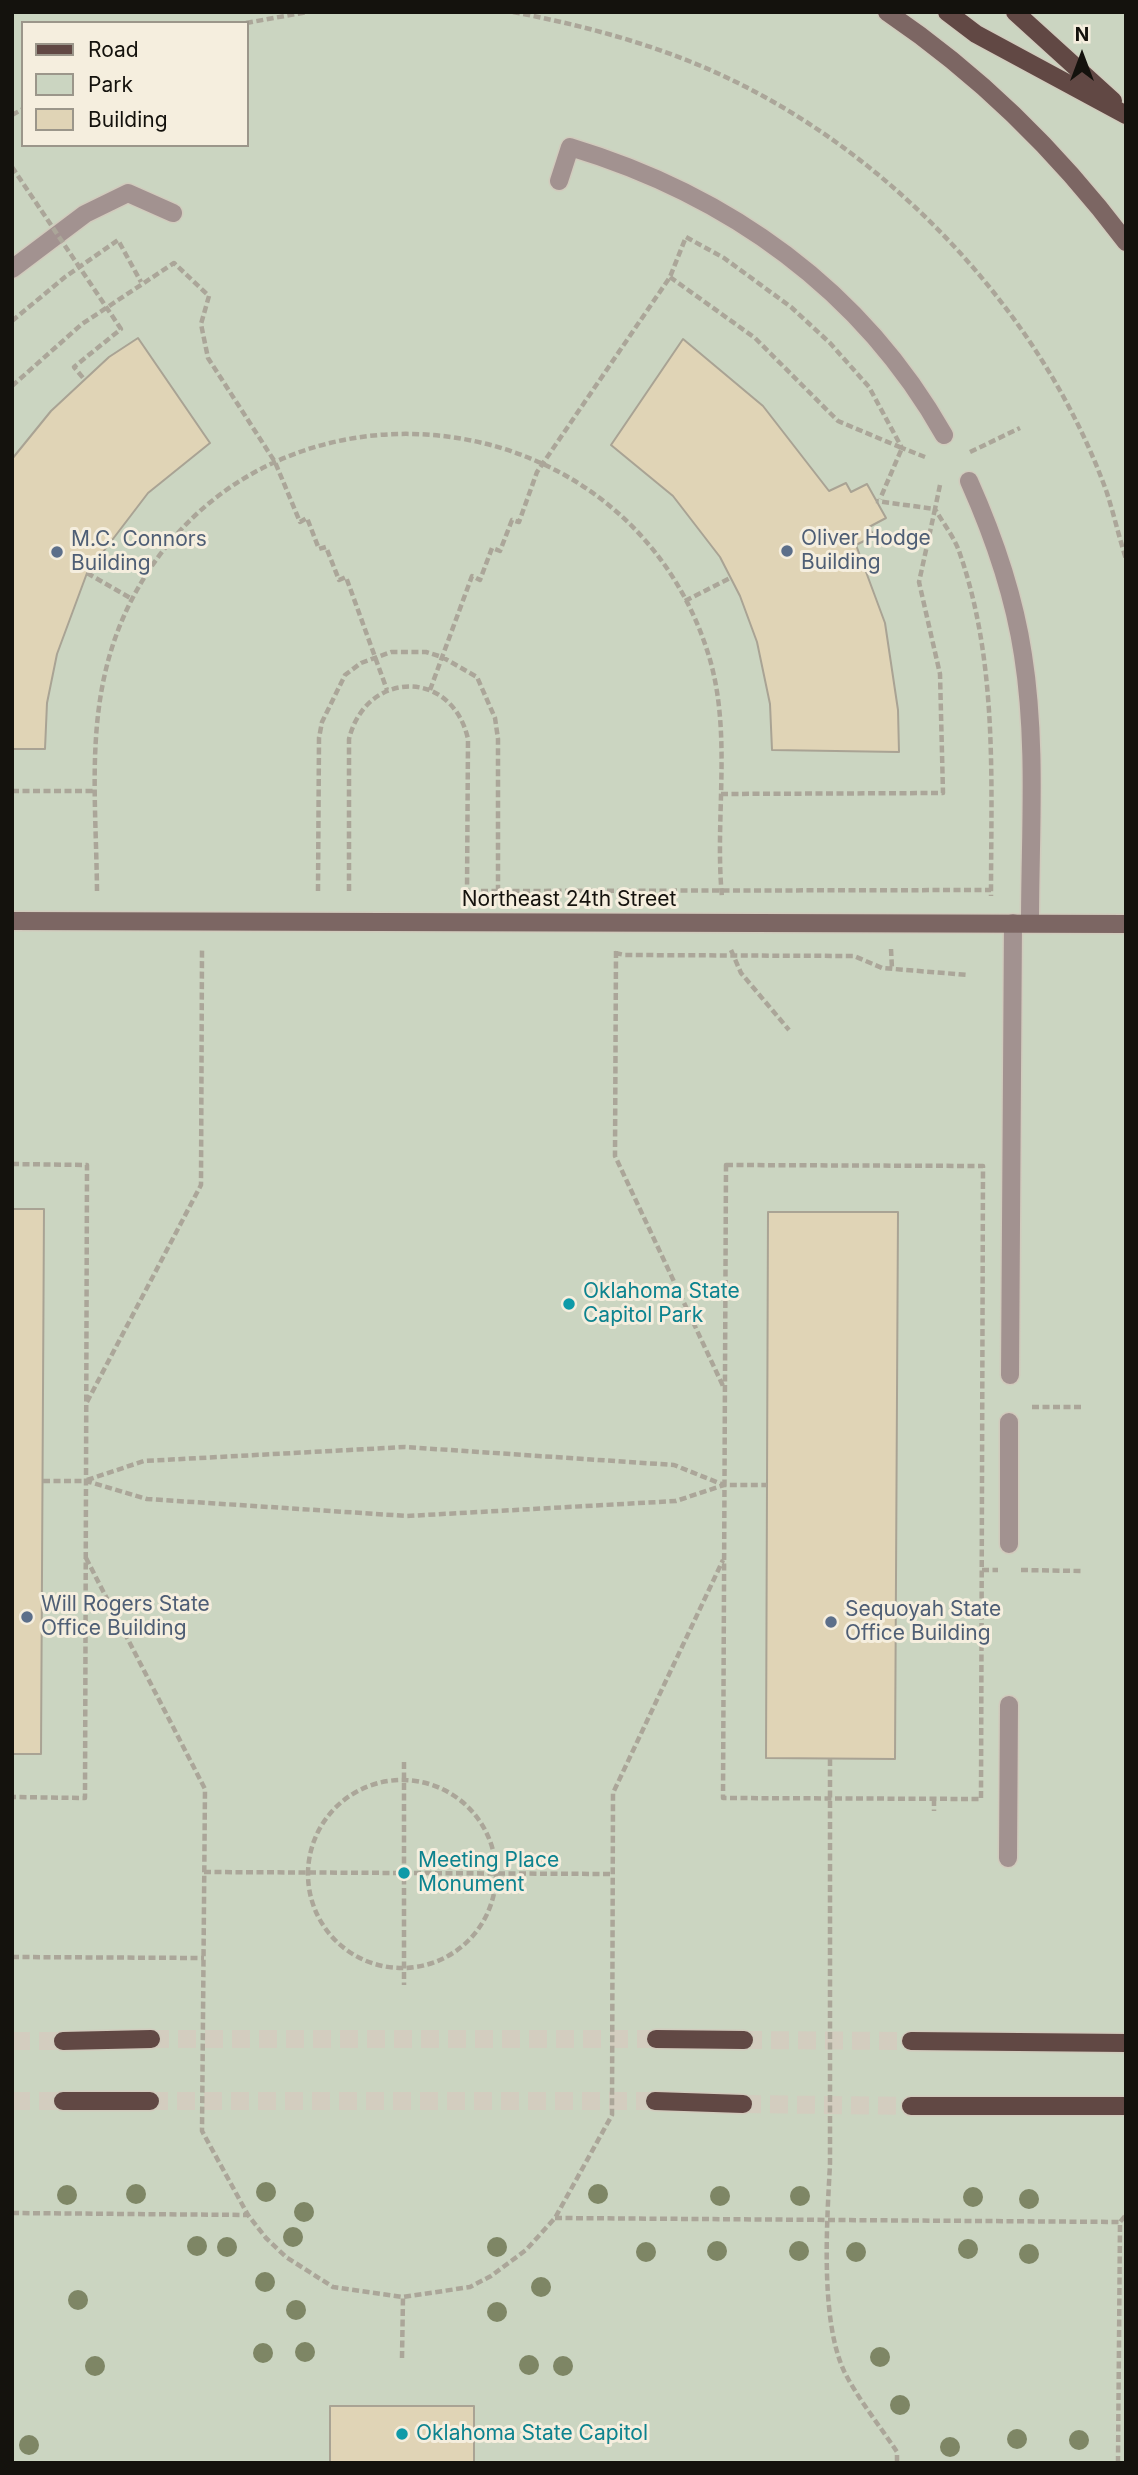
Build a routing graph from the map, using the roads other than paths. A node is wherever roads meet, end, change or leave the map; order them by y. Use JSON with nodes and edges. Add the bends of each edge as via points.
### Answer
{"nodes":[{"id":1,"x":887,"y":12,"type":"edge"},
{"id":2,"x":947,"y":12,"type":"edge"},
{"id":3,"x":1015,"y":12,"type":"edge"},
{"id":4,"x":1126,"y":114,"type":"edge"},
{"id":5,"x":559,"y":181,"type":"dead end"},
{"id":6,"x":173,"y":213,"type":"dead end"},
{"id":7,"x":1126,"y":242,"type":"edge"},
{"id":8,"x":12,"y":269,"type":"edge"},
{"id":9,"x":944,"y":435,"type":"dead end"},
{"id":10,"x":969,"y":481,"type":"dead end"},
{"id":11,"x":12,"y":921,"type":"edge"},
{"id":12,"x":1021,"y":923,"type":"junction"},
{"id":13,"x":1126,"y":923,"type":"edge"},
{"id":14,"x":1010,"y":1375,"type":"dead end"},
{"id":15,"x":1009,"y":1422,"type":"dead end"},
{"id":16,"x":1009,"y":1544,"type":"dead end"},
{"id":17,"x":1009,"y":1705,"type":"dead end"},
{"id":18,"x":1008,"y":1858,"type":"dead end"},
{"id":19,"x":151,"y":2039,"type":"tunnel mouth"},
{"id":20,"x":656,"y":2039,"type":"tunnel mouth"},
{"id":21,"x":744,"y":2040,"type":"tunnel mouth"},
{"id":22,"x":63,"y":2041,"type":"tunnel mouth"},
{"id":23,"x":911,"y":2041,"type":"tunnel mouth"},
{"id":24,"x":1126,"y":2043,"type":"edge"},
{"id":25,"x":63,"y":2101,"type":"tunnel mouth"},
{"id":26,"x":150,"y":2101,"type":"tunnel mouth"},
{"id":27,"x":655,"y":2101,"type":"tunnel mouth"},
{"id":28,"x":743,"y":2104,"type":"tunnel mouth"},
{"id":29,"x":911,"y":2106,"type":"tunnel mouth"},
{"id":30,"x":1126,"y":2106,"type":"edge"}],
"edges":[{"from":1,"to":7,"type":"street","via":[[1010,108]]},
{"from":2,"to":4,"type":"main road","via":[[976,34]]},
{"from":3,"to":4,"type":"main road"},
{"from":5,"to":9,"type":"lane","via":[[570,146],[671,183],[727,214],[790,257],[845,303],[886,348]]},
{"from":6,"to":8,"type":"lane","via":[[128,193],[85,214]]},
{"from":10,"to":12,"type":"lane","via":[[1007,583],[1023,655],[1030,733]]},
{"from":11,"to":12,"type":"street","name":"Northeast 24th Street"},
{"from":12,"to":13,"type":"street","name":"Northeast 24th Street"},
{"from":12,"to":14,"type":"lane"},
{"from":15,"to":16,"type":"lane"},
{"from":17,"to":18,"type":"lane"},
{"from":19,"to":22,"type":"main road"},
{"from":20,"to":21,"type":"main road"},
{"from":23,"to":24,"type":"main road"},
{"from":25,"to":26,"type":"main road"},
{"from":27,"to":28,"type":"main road"},
{"from":29,"to":30,"type":"main road"}]}
